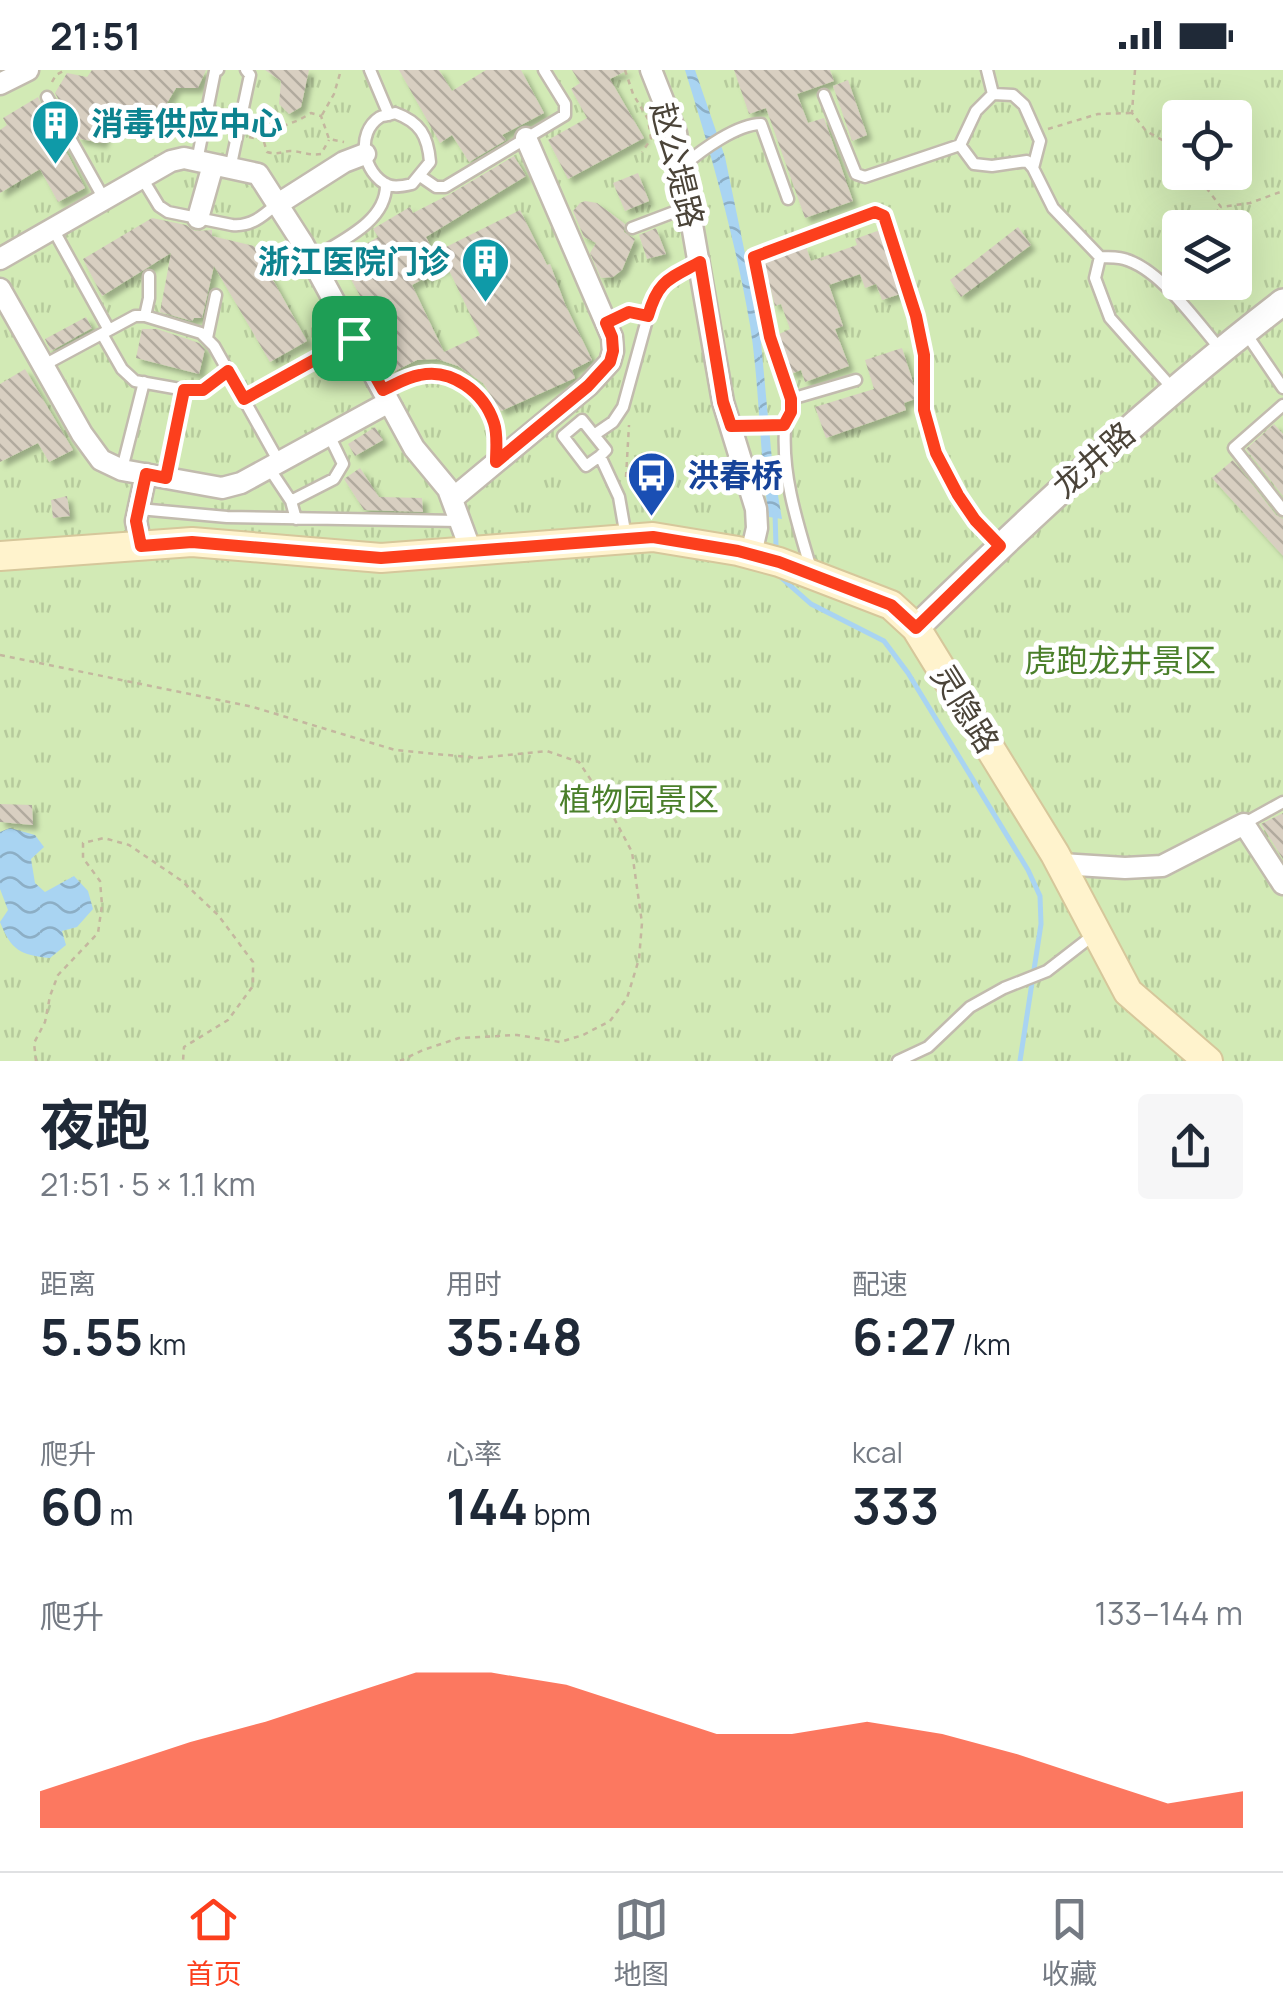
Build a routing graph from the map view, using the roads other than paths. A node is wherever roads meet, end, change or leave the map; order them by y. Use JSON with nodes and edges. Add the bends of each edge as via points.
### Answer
{"nodes":[{"id":1,"x":28,"y":70,"type":"edge"},
{"id":2,"x":218,"y":70,"type":"edge"},
{"id":3,"x":246,"y":70,"type":"edge"},
{"id":4,"x":370,"y":70,"type":"edge"},
{"id":5,"x":544,"y":70,"type":"edge"},
{"id":6,"x":652,"y":70,"type":"edge"},
{"id":7,"x":987,"y":70,"type":"edge"},
{"id":8,"x":0,"y":84,"type":"edge"},
{"id":9,"x":993,"y":94,"type":"junction"},
{"id":10,"x":824,"y":96,"type":"dead end"},
{"id":11,"x":47,"y":97,"type":"road end"},
{"id":12,"x":390,"y":115,"type":"junction"},
{"id":13,"x":526,"y":138,"type":"junction"},
{"id":14,"x":960,"y":145,"type":"junction"},
{"id":15,"x":365,"y":150,"type":"junction"},
{"id":16,"x":213,"y":165,"type":"junction"},
{"id":17,"x":682,"y":166,"type":"junction"},
{"id":18,"x":1034,"y":168,"type":"junction"},
{"id":19,"x":420,"y":176,"type":"junction"},
{"id":20,"x":142,"y":178,"type":"junction"},
{"id":21,"x":386,"y":184,"type":"junction"},
{"id":22,"x":788,"y":199,"type":"dead end"},
{"id":23,"x":104,"y":200,"type":"junction"},
{"id":24,"x":278,"y":204,"type":"junction"},
{"id":25,"x":690,"y":206,"type":"junction"},
{"id":26,"x":198,"y":218,"type":"junction"},
{"id":27,"x":632,"y":228,"type":"dead end"},
{"id":28,"x":53,"y":229,"type":"junction"},
{"id":29,"x":1100,"y":257,"type":"junction"},
{"id":30,"x":0,"y":259,"type":"edge"},
{"id":31,"x":312,"y":260,"type":"junction"},
{"id":32,"x":700,"y":262,"type":"junction"},
{"id":33,"x":149,"y":276,"type":"dead end"},
{"id":34,"x":0,"y":288,"type":"edge"},
{"id":35,"x":216,"y":296,"type":"dead end"},
{"id":36,"x":1280,"y":309,"type":"edge"},
{"id":37,"x":146,"y":316,"type":"junction"},
{"id":38,"x":648,"y":316,"type":"junction"},
{"id":39,"x":606,"y":323,"type":"junction"},
{"id":40,"x":106,"y":332,"type":"junction"},
{"id":41,"x":1245,"y":332,"type":"junction"},
{"id":42,"x":206,"y":338,"type":"junction"},
{"id":43,"x":354,"y":338,"type":"junction"},
{"id":44,"x":1222,"y":351,"type":"junction"},
{"id":45,"x":43,"y":365,"type":"junction"},
{"id":46,"x":228,"y":371,"type":"junction"},
{"id":47,"x":856,"y":380,"type":"dead end"},
{"id":48,"x":144,"y":382,"type":"junction"},
{"id":49,"x":1283,"y":388,"type":"edge"},
{"id":50,"x":184,"y":390,"type":"junction"},
{"id":51,"x":1174,"y":391,"type":"junction"},
{"id":52,"x":386,"y":396,"type":"junction"},
{"id":53,"x":244,"y":399,"type":"junction"},
{"id":54,"x":791,"y":399,"type":"junction"},
{"id":55,"x":1283,"y":405,"type":"edge"},
{"id":56,"x":741,"y":425,"type":"junction"},
{"id":57,"x":779,"y":425,"type":"junction"},
{"id":58,"x":329,"y":434,"type":"junction"},
{"id":59,"x":594,"y":435,"type":"junction"},
{"id":60,"x":600,"y":456,"type":"junction"},
{"id":61,"x":496,"y":462,"type":"junction"},
{"id":62,"x":274,"y":465,"type":"junction"},
{"id":63,"x":122,"y":470,"type":"junction"},
{"id":64,"x":156,"y":476,"type":"junction"},
{"id":65,"x":452,"y":499,"type":"junction"},
{"id":66,"x":290,"y":501,"type":"junction"},
{"id":67,"x":138,"y":509,"type":"junction"},
{"id":68,"x":1283,"y":510,"type":"edge"},
{"id":69,"x":296,"y":519,"type":"junction"},
{"id":70,"x":460,"y":521,"type":"junction"},
{"id":71,"x":626,"y":540,"type":"junction"},
{"id":72,"x":141,"y":546,"type":"junction"},
{"id":73,"x":1000,"y":546,"type":"junction"},
{"id":74,"x":471,"y":551,"type":"junction"},
{"id":75,"x":750,"y":554,"type":"junction"},
{"id":76,"x":0,"y":556,"type":"edge"},
{"id":77,"x":813,"y":575,"type":"junction"},
{"id":78,"x":916,"y":628,"type":"junction"},
{"id":79,"x":1283,"y":802,"type":"edge"},
{"id":80,"x":1244,"y":824,"type":"junction"},
{"id":81,"x":1061,"y":864,"type":"junction"},
{"id":82,"x":1283,"y":884,"type":"edge"},
{"id":83,"x":1097,"y":933,"type":"junction"},
{"id":84,"x":898,"y":1061,"type":"edge"},
{"id":85,"x":1208,"y":1061,"type":"edge"}],
"edges":[{"from":1,"to":8,"type":"street"},
{"from":2,"to":16,"type":"lane"},
{"from":3,"to":16,"type":"lane","via":[[238,132]]},
{"from":4,"to":12,"type":"lane"},
{"from":5,"to":13,"type":"lane","via":[[565,115]]},
{"from":6,"to":17,"type":"street","name":"赵公堤路"},
{"from":7,"to":9,"type":"lane"},
{"from":9,"to":14,"type":"lane","via":[[976,111]]},
{"from":9,"to":18,"type":"lane","via":[[1013,95],[1024,105],[1040,141]]},
{"from":10,"to":14,"type":"lane","via":[[856,174],[865,177]]},
{"from":11,"to":23,"type":"lane"},
{"from":12,"to":15,"type":"lane","via":[[371,127]]},
{"from":12,"to":19,"type":"lane","via":[[412,119],[423,134],[430,162]]},
{"from":13,"to":19,"type":"lane","via":[[445,187]]},
{"from":13,"to":39,"type":"street"},
{"from":14,"to":18,"type":"lane","via":[[974,164],[1027,162]]},
{"from":15,"to":21,"type":"lane"},
{"from":15,"to":24,"type":"street"},
{"from":16,"to":20,"type":"street","via":[[184,158]]},
{"from":16,"to":24,"type":"street","via":[[258,174]]},
{"from":16,"to":26,"type":"street"},
{"from":17,"to":22,"type":"lane","via":[[755,122]]},
{"from":17,"to":25,"type":"street","name":"赵公堤路"},
{"from":18,"to":29,"type":"lane","via":[[1053,208]]},
{"from":19,"to":21,"type":"lane","via":[[412,184]]},
{"from":20,"to":23,"type":"street"},
{"from":20,"to":26,"type":"lane","via":[[159,206]]},
{"from":21,"to":31,"type":"lane","via":[[374,218]]},
{"from":23,"to":28,"type":"street"},
{"from":24,"to":26,"type":"lane","via":[[240,226]]},
{"from":24,"to":31,"type":"street"},
{"from":25,"to":27,"type":"lane"},
{"from":25,"to":32,"type":"street","name":"赵公堤路"},
{"from":28,"to":30,"type":"street"},
{"from":28,"to":40,"type":"lane"},
{"from":29,"to":44,"type":"lane","via":[[1144,268]]},
{"from":29,"to":51,"type":"lane","via":[[1096,278],[1110,318]]},
{"from":31,"to":43,"type":"street"},
{"from":32,"to":38,"type":"lane","via":[[663,283]]},
{"from":32,"to":56,"type":"street","name":"赵公堤路","via":[[723,402]]},
{"from":33,"to":37,"type":"lane"},
{"from":34,"to":45,"type":"street"},
{"from":35,"to":42,"type":"lane"},
{"from":36,"to":41,"type":"street","name":"龙井路"},
{"from":37,"to":40,"type":"lane"},
{"from":37,"to":42,"type":"lane"},
{"from":38,"to":39,"type":"lane","via":[[629,312]]},
{"from":38,"to":59,"type":"lane","via":[[623,407]]},
{"from":39,"to":61,"type":"street","via":[[610,362]]},
{"from":40,"to":45,"type":"lane"},
{"from":40,"to":48,"type":"lane","via":[[122,369]]},
{"from":41,"to":44,"type":"street","name":"龙井路"},
{"from":41,"to":49,"type":"lane"},
{"from":42,"to":46,"type":"lane"},
{"from":43,"to":52,"type":"street"},
{"from":43,"to":53,"type":"lane"},
{"from":44,"to":51,"type":"street","name":"龙井路"},
{"from":45,"to":63,"type":"street","via":[[101,460]]},
{"from":46,"to":50,"type":"lane","via":[[203,390]]},
{"from":46,"to":53,"type":"lane"},
{"from":47,"to":54,"type":"lane"},
{"from":48,"to":50,"type":"lane"},
{"from":48,"to":63,"type":"lane"},
{"from":50,"to":64,"type":"lane"},
{"from":51,"to":73,"type":"street","name":"龙井路"},
{"from":52,"to":58,"type":"street"},
{"from":52,"to":61,"type":"lane","via":[[416,375],[448,376],[464,385],[494,423]]},
{"from":52,"to":65,"type":"street"},
{"from":53,"to":62,"type":"lane"},
{"from":54,"to":57,"type":"lane","via":[[791,412]]},
{"from":54,"to":73,"type":"lane","via":[[754,257],[875,212],[884,216],[916,316],[924,410],[936,453],[975,520]]},
{"from":55,"to":68,"type":"lane","via":[[1234,448]]},
{"from":56,"to":57,"type":"lane"},
{"from":56,"to":75,"type":"street","name":"赵公堤路","via":[[756,509]]},
{"from":57,"to":77,"type":"lane"},
{"from":58,"to":62,"type":"street"},
{"from":58,"to":66,"type":"lane","via":[[343,464],[334,479]]},
{"from":59,"to":60,"type":"lane","via":[[606,450]]},
{"from":59,"to":60,"type":"lane","via":[[582,420],[563,436],[586,466]]},
{"from":60,"to":71,"type":"lane","via":[[620,497]]},
{"from":61,"to":65,"type":"street"},
{"from":62,"to":64,"type":"street","via":[[222,488]]},
{"from":62,"to":66,"type":"lane"},
{"from":63,"to":64,"type":"street"},
{"from":64,"to":67,"type":"street"},
{"from":65,"to":70,"type":"street"},
{"from":66,"to":69,"type":"lane"},
{"from":67,"to":69,"type":"lane"},
{"from":67,"to":72,"type":"street"},
{"from":69,"to":70,"type":"lane"},
{"from":70,"to":74,"type":"street"},
{"from":71,"to":74,"type":"main road","name":"灵隐路"},
{"from":71,"to":75,"type":"main road","name":"灵隐路","via":[[653,537]]},
{"from":72,"to":74,"type":"main road","name":"灵隐路","via":[[192,542],[381,558]]},
{"from":72,"to":76,"type":"main road","name":"灵隐路"},
{"from":73,"to":78,"type":"street","name":"龙井路"},
{"from":75,"to":77,"type":"main road","name":"灵隐路"},
{"from":77,"to":78,"type":"main road","name":"灵隐路","via":[[891,605]]},
{"from":78,"to":81,"type":"main road","name":"灵隐路"},
{"from":79,"to":80,"type":"lane"},
{"from":80,"to":81,"type":"street","via":[[1162,866]]},
{"from":80,"to":82,"type":"street"},
{"from":81,"to":83,"type":"main road","name":"灵隐路"},
{"from":83,"to":84,"type":"lane","via":[[1045,972],[970,1007],[928,1047]]},
{"from":83,"to":85,"type":"main road","name":"灵隐路","via":[[1128,992]]}]}
